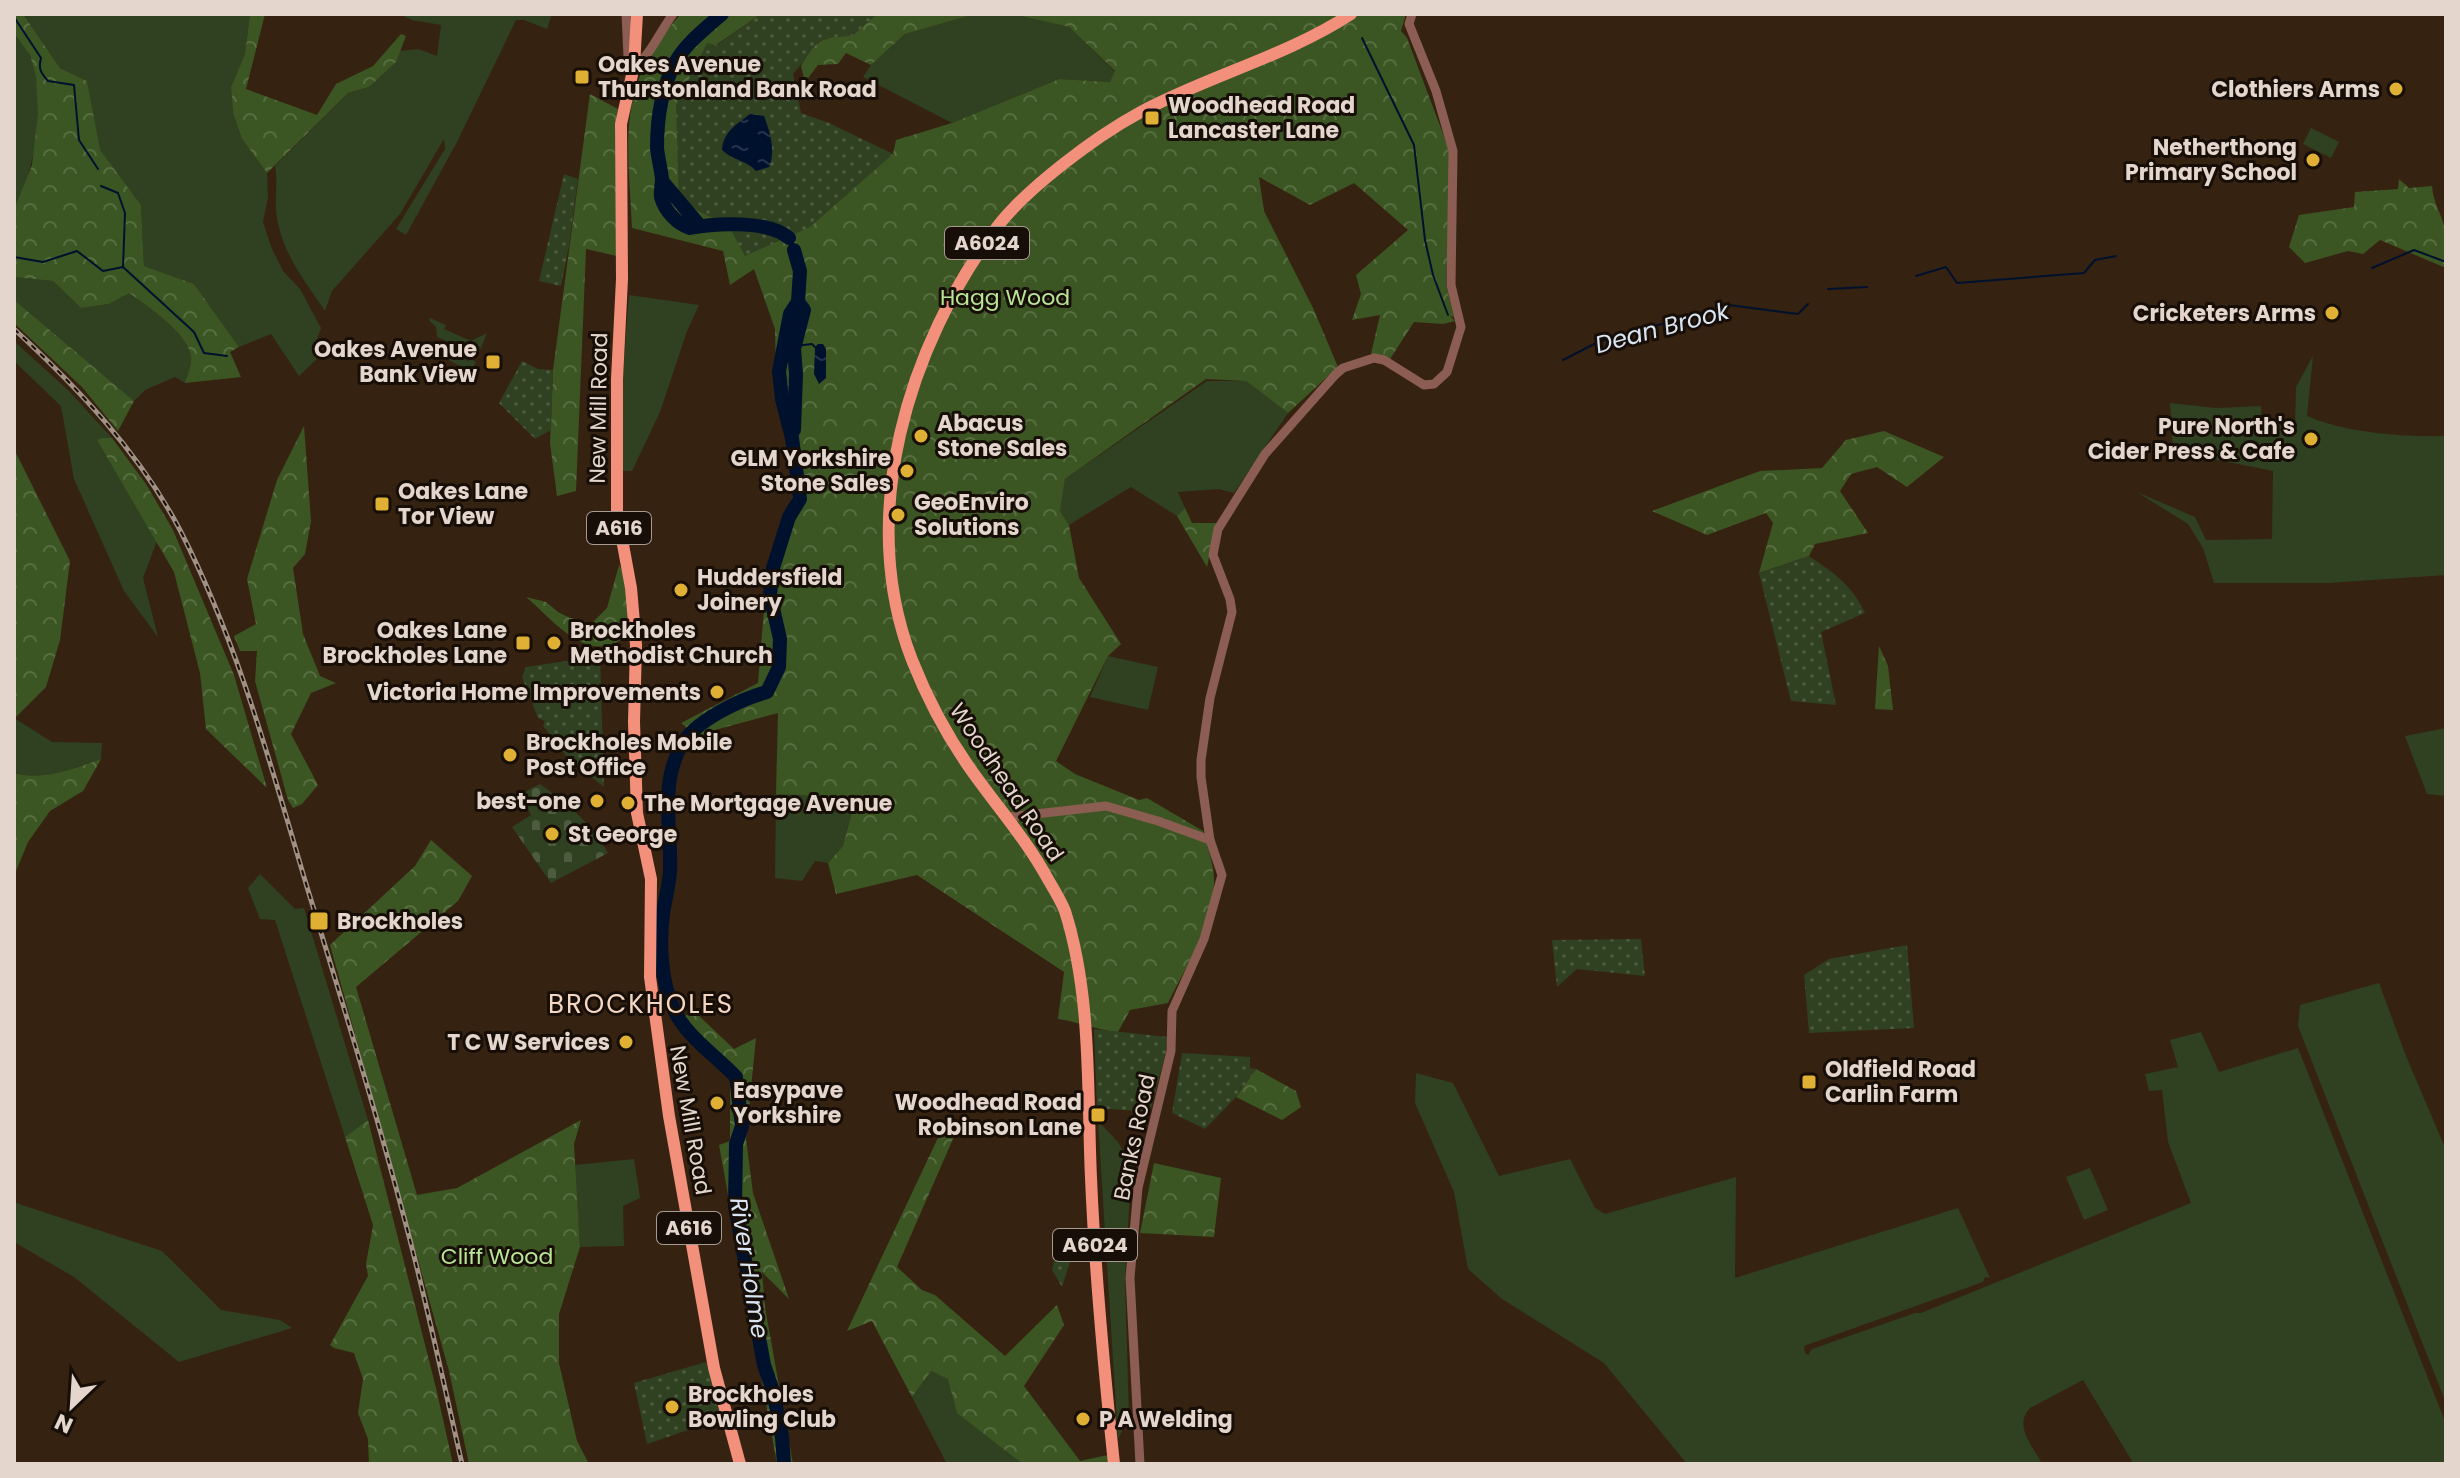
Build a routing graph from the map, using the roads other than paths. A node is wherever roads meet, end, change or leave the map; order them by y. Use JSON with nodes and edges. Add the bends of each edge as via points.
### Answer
{"nodes":[{"id":1,"x":626,"y":14,"type":"edge"},
{"id":2,"x":637,"y":14,"type":"edge"},
{"id":3,"x":673,"y":14,"type":"edge"},
{"id":4,"x":1351,"y":14,"type":"edge"},
{"id":5,"x":1412,"y":14,"type":"edge"},
{"id":6,"x":634,"y":66,"type":"junction"},
{"id":7,"x":1009,"y":817,"type":"junction"},
{"id":8,"x":1210,"y":840,"type":"junction"},
{"id":9,"x":740,"y":1464,"type":"edge"},
{"id":10,"x":1114,"y":1464,"type":"edge"},
{"id":11,"x":1140,"y":1464,"type":"edge"}],
"edges":[{"from":1,"to":6,"type":"street","via":[[628,57]]},
{"from":2,"to":6,"type":"main road","name":"New Mill Road","number":"A616"},
{"from":3,"to":6,"type":"street","via":[[644,60]]},
{"from":4,"to":7,"type":"main road","name":"Woodhead Road","number":"A6024","via":[[1276,55],[1136,115],[1035,187],[999,225],[930,341],[905,408],[892,479],[894,589],[911,657],[933,709]]},
{"from":5,"to":8,"type":"street","via":[[1409,24],[1453,151],[1451,285],[1461,327],[1447,372],[1434,384],[1424,385],[1374,358],[1343,368],[1265,454],[1218,529],[1215,566],[1232,612],[1201,760]]},
{"from":6,"to":9,"type":"main road","name":"New Mill Road","number":"A616","via":[[621,124],[617,512],[636,645],[637,813],[651,879],[650,977],[669,1116],[714,1368]]},
{"from":7,"to":8,"type":"street","via":[[1106,806]]},
{"from":7,"to":10,"type":"main road","name":"Woodhead Road","number":"A6024","via":[[1064,908],[1077,962],[1092,1220]]},
{"from":8,"to":11,"type":"street","name":"Banks Road","via":[[1222,875],[1204,939],[1172,1011],[1171,1051],[1138,1188],[1130,1278]]}]}
